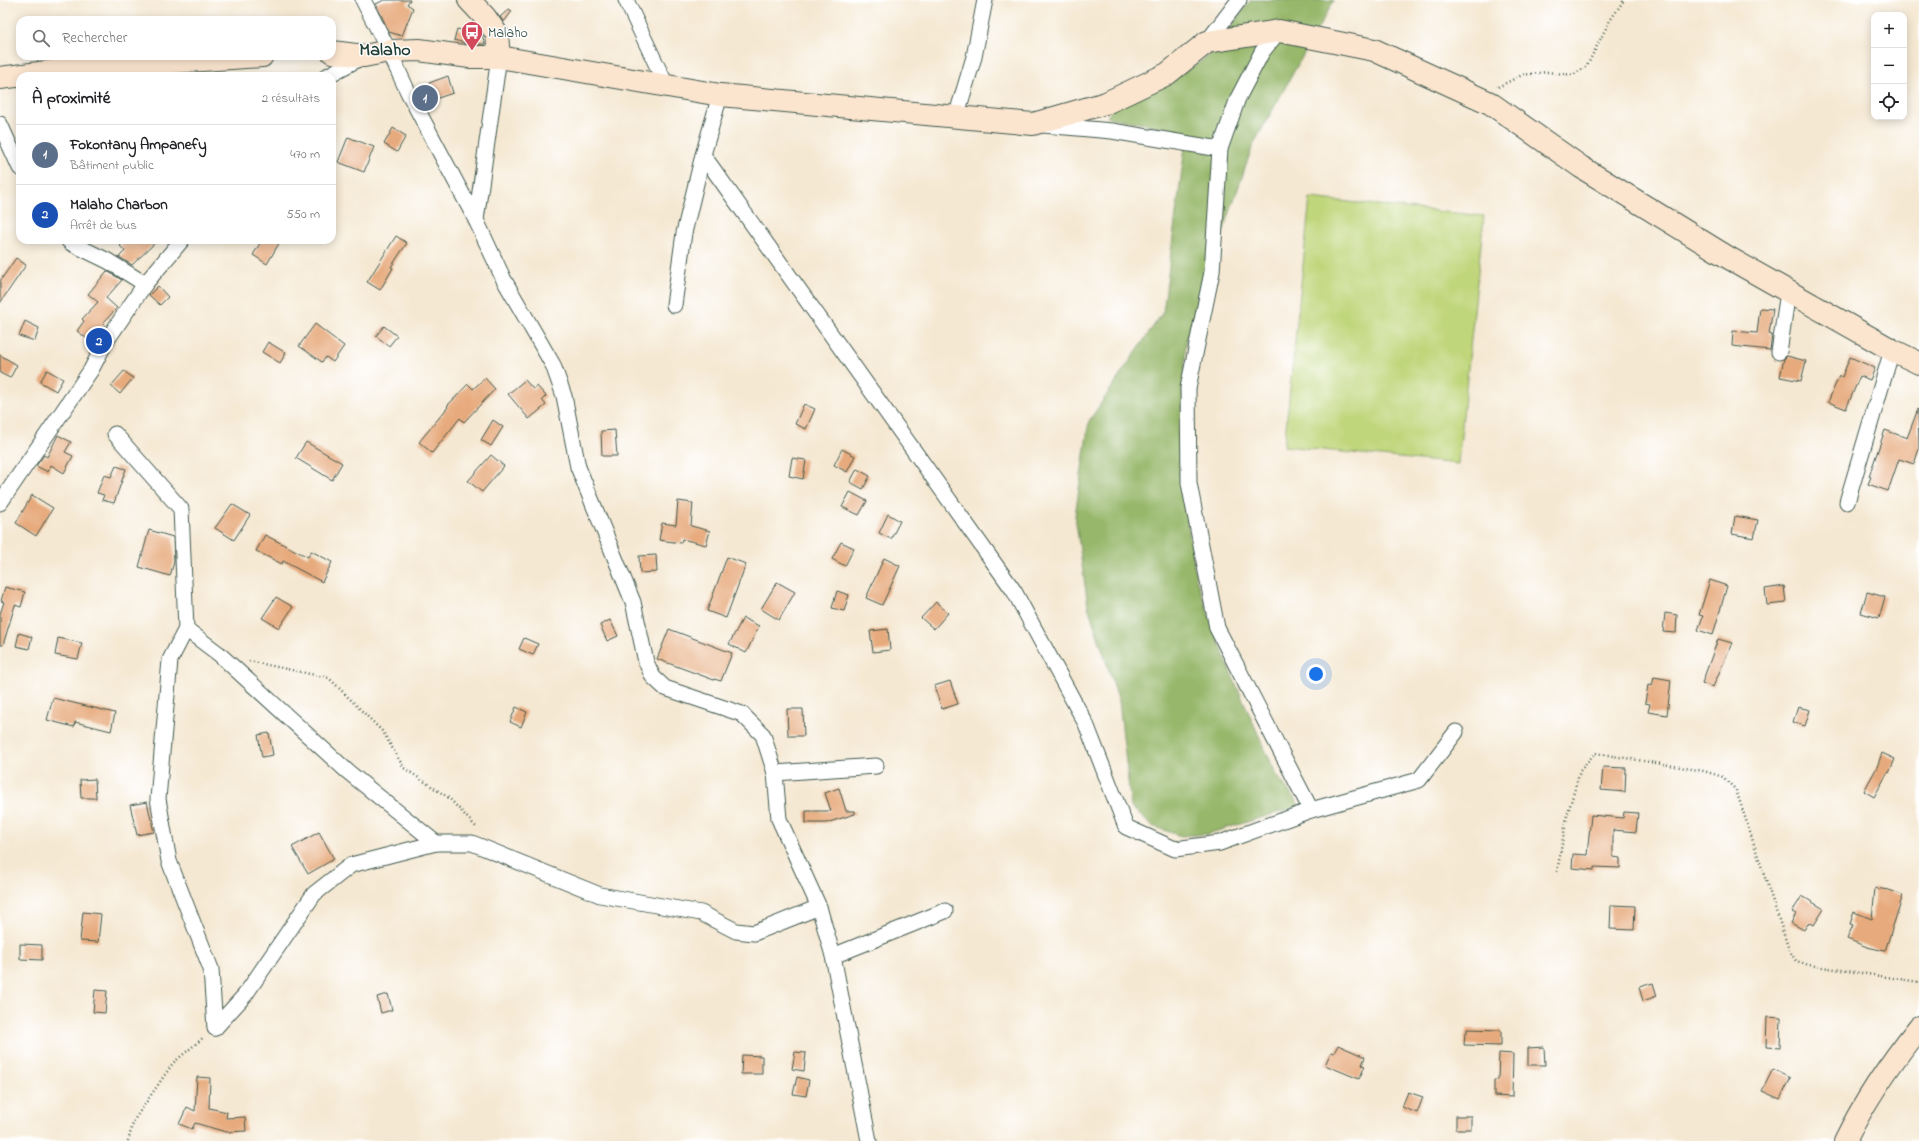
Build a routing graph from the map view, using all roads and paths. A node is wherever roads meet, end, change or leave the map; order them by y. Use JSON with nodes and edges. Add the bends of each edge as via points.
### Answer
{"nodes":[{"id":1,"x":363,"y":0,"type":"edge"},
{"id":2,"x":468,"y":0,"type":"edge"},
{"id":3,"x":626,"y":0,"type":"edge"},
{"id":4,"x":985,"y":0,"type":"edge"},
{"id":5,"x":1239,"y":0,"type":"edge"},
{"id":6,"x":1624,"y":0,"type":"edge"},
{"id":7,"x":1279,"y":31,"type":"junction"},
{"id":8,"x":1206,"y":42,"type":"junction"},
{"id":9,"x":389,"y":51,"type":"junction"},
{"id":10,"x":336,"y":52,"type":"edge"},
{"id":11,"x":364,"y":56,"type":"junction"},
{"id":12,"x":499,"y":57,"type":"junction"},
{"id":13,"x":203,"y":60,"type":"edge"},
{"id":14,"x":47,"y":72,"type":"edge"},
{"id":15,"x":335,"y":72,"type":"edge"},
{"id":16,"x":16,"y":76,"type":"edge"},
{"id":17,"x":0,"y":78,"type":"edge"},
{"id":18,"x":666,"y":85,"type":"junction"},
{"id":19,"x":720,"y":95,"type":"junction"},
{"id":20,"x":1490,"y":103,"type":"junction"},
{"id":21,"x":956,"y":117,"type":"junction"},
{"id":22,"x":0,"y":124,"type":"edge"},
{"id":23,"x":1033,"y":124,"type":"junction"},
{"id":24,"x":1220,"y":149,"type":"junction"},
{"id":25,"x":703,"y":155,"type":"junction"},
{"id":26,"x":16,"y":159,"type":"edge"},
{"id":27,"x":476,"y":220,"type":"junction"},
{"id":28,"x":73,"y":244,"type":"edge"},
{"id":29,"x":179,"y":244,"type":"edge"},
{"id":30,"x":145,"y":284,"type":"junction"},
{"id":31,"x":1788,"y":292,"type":"junction"},
{"id":32,"x":674,"y":305,"type":"dead end"},
{"id":33,"x":1892,"y":350,"type":"junction"},
{"id":34,"x":1779,"y":352,"type":"dead end"},
{"id":35,"x":1919,"y":363,"type":"edge"},
{"id":36,"x":115,"y":434,"type":"dead end"},
{"id":37,"x":1847,"y":502,"type":"dead end"},
{"id":38,"x":0,"y":503,"type":"edge"},
{"id":39,"x":186,"y":629,"type":"junction"},
{"id":40,"x":248,"y":661,"type":"dead end"},
{"id":41,"x":1456,"y":732,"type":"dead end"},
{"id":42,"x":876,"y":766,"type":"dead end"},
{"id":43,"x":775,"y":773,"type":"junction"},
{"id":44,"x":1311,"y":810,"type":"junction"},
{"id":45,"x":480,"y":832,"type":"dead end"},
{"id":46,"x":436,"y":844,"type":"junction"},
{"id":47,"x":1556,"y":872,"type":"dead end"},
{"id":48,"x":819,"y":907,"type":"junction"},
{"id":49,"x":945,"y":910,"type":"dead end"},
{"id":50,"x":834,"y":956,"type":"junction"},
{"id":51,"x":1919,"y":982,"type":"edge"},
{"id":52,"x":1919,"y":1027,"type":"edge"},
{"id":53,"x":215,"y":1028,"type":"junction"},
{"id":54,"x":128,"y":1141,"type":"edge"},
{"id":55,"x":869,"y":1141,"type":"edge"},
{"id":56,"x":1845,"y":1141,"type":"edge"}],
"edges":[{"from":1,"to":9,"type":"street"},
{"from":2,"to":12,"type":"street","via":[[497,34]]},
{"from":3,"to":18,"type":"street"},
{"from":4,"to":21,"type":"street","via":[[974,57]]},
{"from":5,"to":8,"type":"street"},
{"from":6,"to":20,"type":"path","via":[[1609,22],[1587,66],[1573,75],[1547,72],[1522,75],[1498,87]]},
{"from":7,"to":8,"type":"street"},
{"from":7,"to":20,"type":"street","via":[[1374,50]]},
{"from":7,"to":24,"type":"street","via":[[1262,52],[1238,98]]},
{"from":8,"to":23,"type":"street","via":[[1167,74],[1112,100]]},
{"from":9,"to":11,"type":"street"},
{"from":9,"to":12,"type":"street","via":[[419,50],[470,57]]},
{"from":9,"to":27,"type":"street"},
{"from":10,"to":11,"type":"street"},
{"from":11,"to":15,"type":"street"},
{"from":12,"to":18,"type":"street"},
{"from":12,"to":27,"type":"street"},
{"from":13,"to":14,"type":"street"},
{"from":16,"to":17,"type":"street"},
{"from":18,"to":19,"type":"street"},
{"from":19,"to":21,"type":"street"},
{"from":19,"to":25,"type":"street"},
{"from":20,"to":31,"type":"street","via":[[1581,167]]},
{"from":21,"to":23,"type":"street"},
{"from":22,"to":26,"type":"street"},
{"from":23,"to":24,"type":"street","via":[[1112,131]]},
{"from":24,"to":44,"type":"street","via":[[1212,272],[1188,388],[1189,483],[1217,628]]},
{"from":25,"to":32,"type":"street","via":[[684,233]]},
{"from":25,"to":44,"type":"street","via":[[1014,590],[1086,724],[1126,827],[1175,849],[1220,843]]},
{"from":27,"to":43,"type":"street","via":[[504,280],[554,365],[564,396],[578,467],[633,602],[646,662],[653,677],[665,688],[742,714],[763,734]]},
{"from":28,"to":30,"type":"street","via":[[108,261]]},
{"from":29,"to":30,"type":"street"},
{"from":30,"to":38,"type":"street","via":[[105,343],[91,370]]},
{"from":31,"to":33,"type":"street"},
{"from":31,"to":34,"type":"street"},
{"from":33,"to":35,"type":"street"},
{"from":33,"to":37,"type":"street"},
{"from":36,"to":39,"type":"street","via":[[181,509]]},
{"from":39,"to":46,"type":"street","via":[[219,654],[347,771]]},
{"from":39,"to":53,"type":"street","via":[[170,660],[158,799],[169,861],[211,968]]},
{"from":40,"to":45,"type":"path","via":[[329,678],[383,732],[404,768],[449,798]]},
{"from":41,"to":44,"type":"street","via":[[1419,780]]},
{"from":42,"to":43,"type":"street"},
{"from":43,"to":48,"type":"street","via":[[780,819]]},
{"from":46,"to":48,"type":"street","via":[[472,844],[600,895],[701,913],[736,931],[754,933]]},
{"from":46,"to":53,"type":"street","via":[[350,865],[314,894],[245,994]]},
{"from":47,"to":51,"type":"path","via":[[1567,816],[1580,771],[1595,753],[1704,771],[1723,777],[1736,790],[1789,950],[1796,961]]},
{"from":48,"to":50,"type":"street"},
{"from":49,"to":50,"type":"street"},
{"from":50,"to":55,"type":"street"},
{"from":52,"to":56,"type":"street","via":[[1858,1115]]},
{"from":53,"to":54,"type":"path","via":[[174,1063],[134,1120]]}]}
